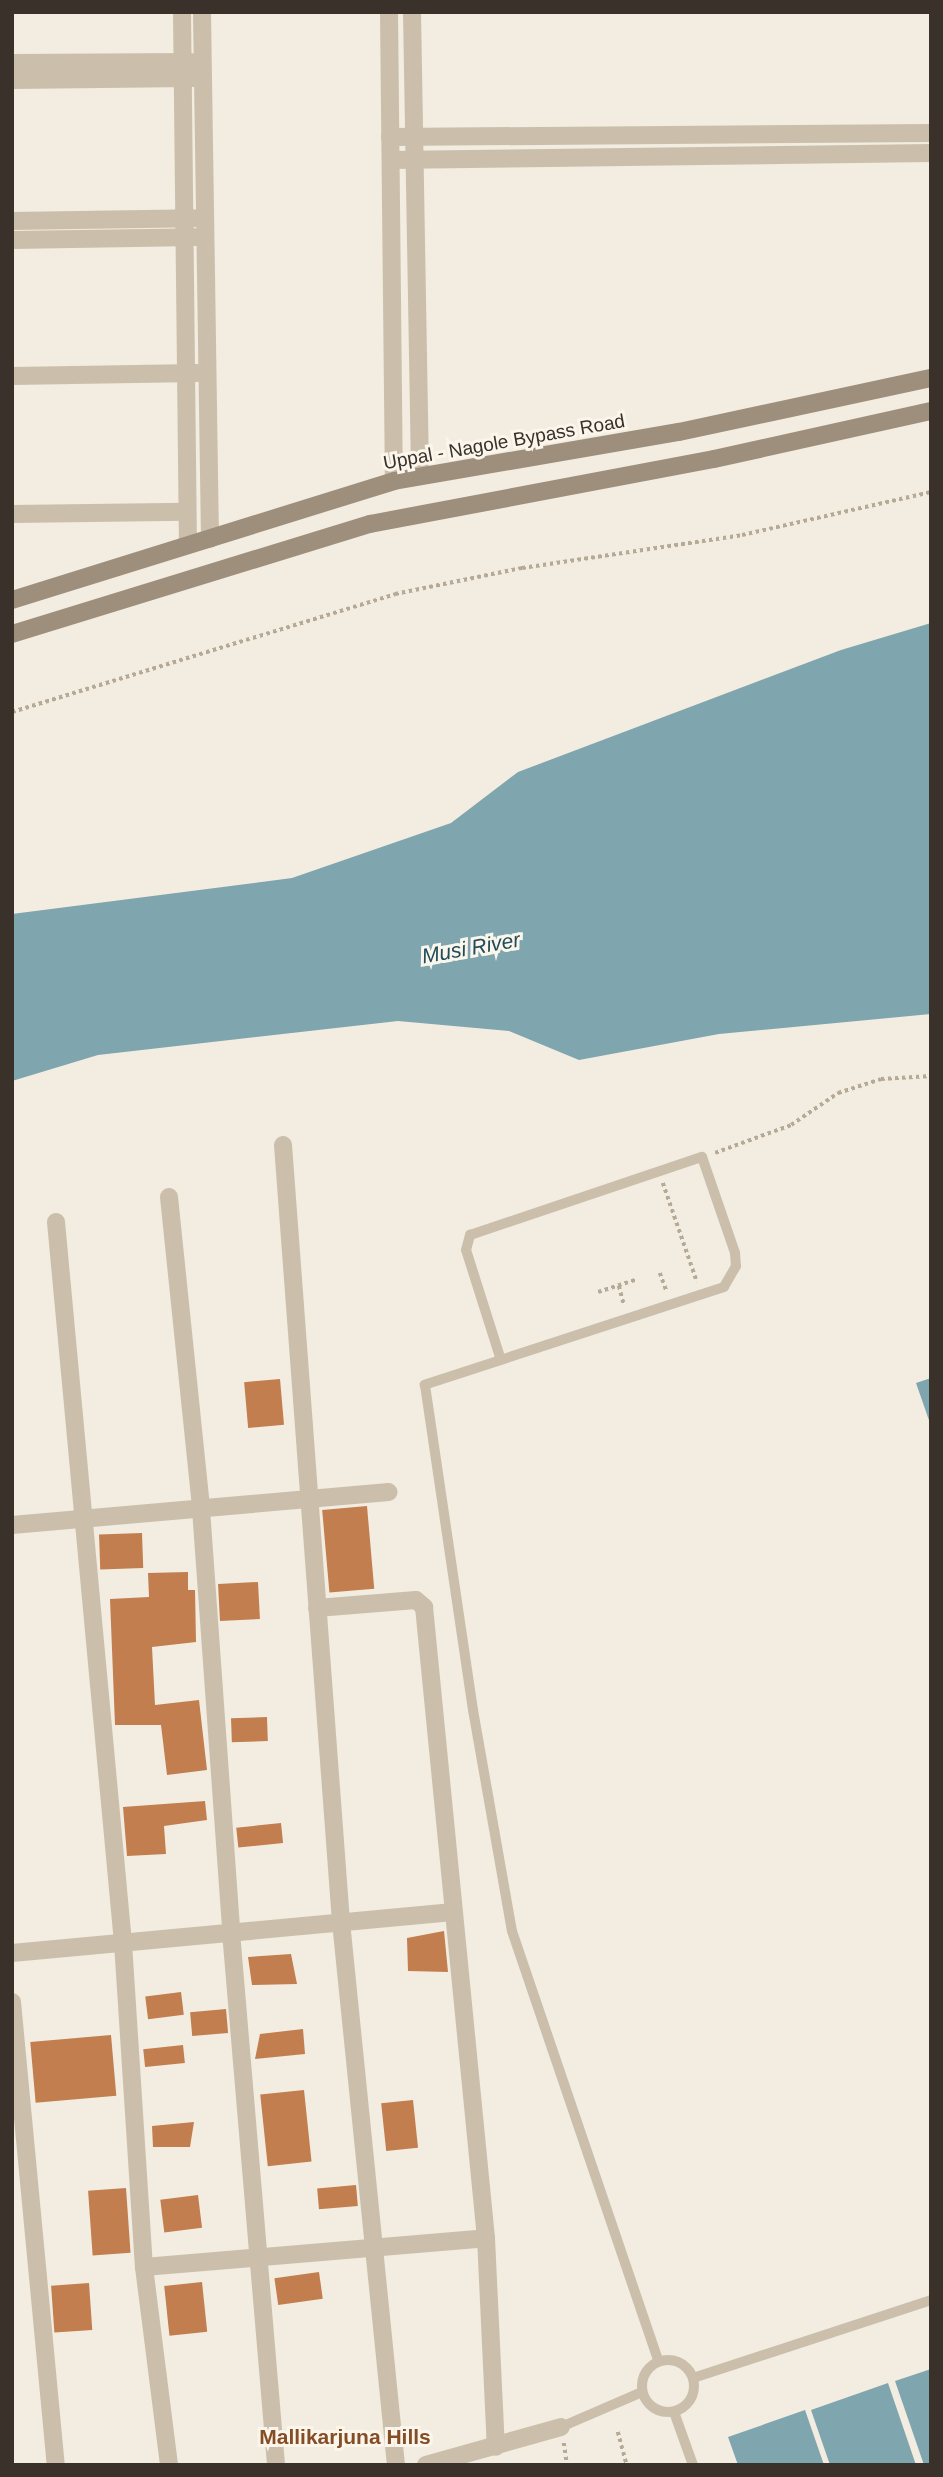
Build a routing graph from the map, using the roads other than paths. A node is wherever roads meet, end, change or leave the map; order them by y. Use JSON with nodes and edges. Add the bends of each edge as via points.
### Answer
{"nodes":[{"id":1,"x":181,"y":12,"type":"edge"},
{"id":2,"x":202,"y":12,"type":"edge"},
{"id":3,"x":389,"y":12,"type":"edge"},
{"id":4,"x":412,"y":12,"type":"edge"},
{"id":5,"x":12,"y":63,"type":"edge"},
{"id":6,"x":182,"y":70,"type":"junction"},
{"id":7,"x":202,"y":70,"type":"junction"},
{"id":8,"x":12,"y":80,"type":"edge"},
{"id":9,"x":931,"y":132,"type":"edge"},
{"id":10,"x":390,"y":137,"type":"junction"},
{"id":11,"x":413,"y":137,"type":"junction"},
{"id":12,"x":931,"y":152,"type":"edge"},
{"id":13,"x":391,"y":160,"type":"junction"},
{"id":14,"x":413,"y":160,"type":"junction"},
{"id":15,"x":184,"y":218,"type":"junction"},
{"id":16,"x":205,"y":218,"type":"junction"},
{"id":17,"x":12,"y":221,"type":"edge"},
{"id":18,"x":205,"y":237,"type":"junction"},
{"id":19,"x":183,"y":238,"type":"junction"},
{"id":20,"x":12,"y":240,"type":"edge"},
{"id":21,"x":186,"y":373,"type":"junction"},
{"id":22,"x":207,"y":373,"type":"junction"},
{"id":23,"x":12,"y":376,"type":"edge"},
{"id":24,"x":931,"y":378,"type":"edge"},
{"id":25,"x":931,"y":411,"type":"edge"},
{"id":26,"x":420,"y":475,"type":"junction"},
{"id":27,"x":394,"y":481,"type":"junction"},
{"id":28,"x":187,"y":512,"type":"junction"},
{"id":29,"x":12,"y":514,"type":"edge"},
{"id":30,"x":210,"y":538,"type":"junction"},
{"id":31,"x":187,"y":545,"type":"junction"},
{"id":32,"x":12,"y":600,"type":"edge"},
{"id":33,"x":12,"y":634,"type":"edge"},
{"id":34,"x":283,"y":1145,"type":"dead end"},
{"id":35,"x":169,"y":1197,"type":"dead end"},
{"id":36,"x":56,"y":1222,"type":"dead end"},
{"id":37,"x":500,"y":1357,"type":"junction"},
{"id":38,"x":389,"y":1492,"type":"dead end"},
{"id":39,"x":309,"y":1499,"type":"junction"},
{"id":40,"x":201,"y":1509,"type":"junction"},
{"id":41,"x":84,"y":1519,"type":"junction"},
{"id":42,"x":12,"y":1525,"type":"edge"},
{"id":43,"x":317,"y":1608,"type":"junction"},
{"id":44,"x":453,"y":1912,"type":"junction"},
{"id":45,"x":341,"y":1922,"type":"junction"},
{"id":46,"x":231,"y":1932,"type":"junction"},
{"id":47,"x":123,"y":1942,"type":"junction"},
{"id":48,"x":12,"y":1953,"type":"edge"},
{"id":49,"x":12,"y":2002,"type":"edge"},
{"id":50,"x":486,"y":2238,"type":"junction"},
{"id":51,"x":373,"y":2248,"type":"junction"},
{"id":52,"x":257,"y":2257,"type":"junction"},
{"id":53,"x":144,"y":2267,"type":"junction"},
{"id":54,"x":931,"y":2300,"type":"edge"},
{"id":55,"x":659,"y":2362,"type":"junction"},
{"id":56,"x":693,"y":2378,"type":"junction"},
{"id":57,"x":642,"y":2392,"type":"junction"},
{"id":58,"x":674,"y":2412,"type":"junction"},
{"id":59,"x":561,"y":2427,"type":"joint"},
{"id":60,"x":496,"y":2447,"type":"junction"},
{"id":61,"x":56,"y":2465,"type":"edge"},
{"id":62,"x":169,"y":2465,"type":"edge"},
{"id":63,"x":276,"y":2465,"type":"edge"},
{"id":64,"x":396,"y":2465,"type":"edge"},
{"id":65,"x":426,"y":2465,"type":"edge"},
{"id":66,"x":692,"y":2465,"type":"edge"}],
"edges":[{"from":1,"to":6,"type":"street"},
{"from":2,"to":7,"type":"street"},
{"from":3,"to":10,"type":"street"},
{"from":4,"to":11,"type":"street"},
{"from":5,"to":6,"type":"street"},
{"from":6,"to":7,"type":"street"},
{"from":6,"to":8,"type":"street"},
{"from":6,"to":15,"type":"street"},
{"from":7,"to":16,"type":"street"},
{"from":9,"to":11,"type":"street"},
{"from":10,"to":11,"type":"street"},
{"from":10,"to":13,"type":"street"},
{"from":11,"to":14,"type":"street"},
{"from":12,"to":14,"type":"street"},
{"from":13,"to":14,"type":"street"},
{"from":13,"to":27,"type":"street"},
{"from":14,"to":26,"type":"street"},
{"from":15,"to":16,"type":"street"},
{"from":15,"to":17,"type":"street"},
{"from":15,"to":19,"type":"street"},
{"from":16,"to":18,"type":"street"},
{"from":18,"to":19,"type":"street"},
{"from":18,"to":22,"type":"street"},
{"from":19,"to":20,"type":"street"},
{"from":19,"to":21,"type":"street"},
{"from":21,"to":22,"type":"street"},
{"from":21,"to":23,"type":"street"},
{"from":21,"to":28,"type":"street"},
{"from":22,"to":30,"type":"street"},
{"from":24,"to":26,"type":"street","name":"Uppal - Nagole Bypass Road","via":[[679,432]]},
{"from":25,"to":33,"type":"street","via":[[714,459],[383,520]]},
{"from":26,"to":27,"type":"street","name":"Uppal - Nagole Bypass Road"},
{"from":27,"to":30,"type":"street","name":"Uppal - Nagole Bypass Road"},
{"from":28,"to":29,"type":"street"},
{"from":28,"to":31,"type":"street"},
{"from":30,"to":31,"type":"street","name":"Uppal - Nagole Bypass Road"},
{"from":31,"to":32,"type":"street","name":"Uppal - Nagole Bypass Road"},
{"from":34,"to":39,"type":"street"},
{"from":35,"to":40,"type":"street"},
{"from":36,"to":41,"type":"street"},
{"from":37,"to":37,"type":"lane","via":[[467,1250],[470,1235],[702,1157],[736,1266],[724,1287]]},
{"from":37,"to":55,"type":"lane","via":[[425,1385],[473,1710],[512,1931]]},
{"from":38,"to":39,"type":"street"},
{"from":39,"to":40,"type":"street"},
{"from":39,"to":43,"type":"street"},
{"from":40,"to":41,"type":"street"},
{"from":40,"to":46,"type":"street"},
{"from":41,"to":42,"type":"street"},
{"from":41,"to":47,"type":"street"},
{"from":43,"to":44,"type":"street","via":[[416,1600],[424,1607]]},
{"from":43,"to":45,"type":"street"},
{"from":44,"to":45,"type":"street"},
{"from":44,"to":50,"type":"street"},
{"from":45,"to":46,"type":"street"},
{"from":45,"to":51,"type":"street"},
{"from":46,"to":47,"type":"street"},
{"from":46,"to":52,"type":"street"},
{"from":47,"to":48,"type":"street"},
{"from":47,"to":53,"type":"street"},
{"from":49,"to":61,"type":"street"},
{"from":50,"to":51,"type":"street"},
{"from":50,"to":60,"type":"street"},
{"from":51,"to":52,"type":"street"},
{"from":51,"to":64,"type":"street"},
{"from":52,"to":53,"type":"street"},
{"from":52,"to":63,"type":"street"},
{"from":53,"to":62,"type":"street"},
{"from":54,"to":56,"type":"lane"},
{"from":55,"to":56,"type":"lane","via":[[682,2364]]},
{"from":55,"to":57,"type":"lane","via":[[643,2376]]},
{"from":56,"to":58,"type":"lane","via":[[692,2396]]},
{"from":57,"to":58,"type":"lane","via":[[650,2406]]},
{"from":57,"to":59,"type":"lane"},
{"from":58,"to":66,"type":"lane"},
{"from":59,"to":60,"type":"street"},
{"from":60,"to":65,"type":"street"}]}
